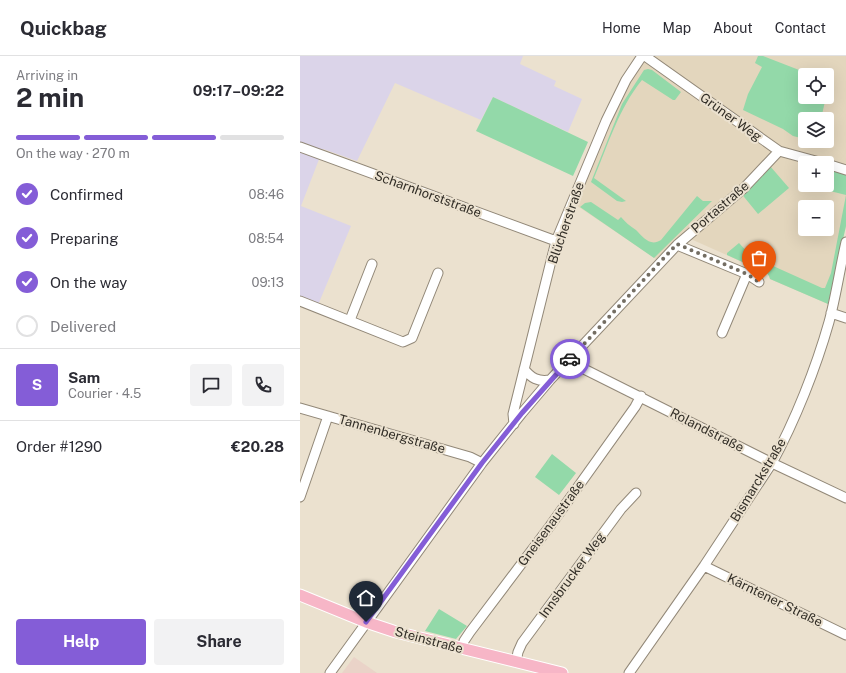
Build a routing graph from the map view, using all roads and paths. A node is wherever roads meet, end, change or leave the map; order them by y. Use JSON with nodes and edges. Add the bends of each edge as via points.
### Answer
{"nodes":[{"id":1,"x":644,"y":56,"type":"edge"},
{"id":2,"x":300,"y":147,"type":"edge"},
{"id":3,"x":779,"y":151,"type":"junction"},
{"id":4,"x":798,"y":156,"type":"edge"},
{"id":5,"x":834,"y":166,"type":"edge"},
{"id":6,"x":846,"y":170,"type":"edge"},
{"id":7,"x":556,"y":241,"type":"junction"},
{"id":8,"x":846,"y":242,"type":"edge"},
{"id":9,"x":677,"y":244,"type":"junction"},
{"id":10,"x":372,"y":264,"type":"dead end"},
{"id":11,"x":438,"y":273,"type":"dead end"},
{"id":12,"x":747,"y":274,"type":"junction"},
{"id":13,"x":759,"y":282,"type":"dead end"},
{"id":14,"x":300,"y":301,"type":"edge"},
{"id":15,"x":831,"y":313,"type":"junction"},
{"id":16,"x":846,"y":318,"type":"edge"},
{"id":17,"x":350,"y":320,"type":"junction"},
{"id":18,"x":722,"y":333,"type":"dead end"},
{"id":19,"x":568,"y":361,"type":"junction"},
{"id":20,"x":524,"y":369,"type":"junction"},
{"id":21,"x":550,"y":380,"type":"junction"},
{"id":22,"x":641,"y":396,"type":"junction"},
{"id":23,"x":300,"y":408,"type":"edge"},
{"id":24,"x":328,"y":416,"type":"junction"},
{"id":25,"x":514,"y":424,"type":"junction"},
{"id":26,"x":482,"y":463,"type":"junction"},
{"id":27,"x":772,"y":463,"type":"junction"},
{"id":28,"x":636,"y":493,"type":"dead end"},
{"id":29,"x":300,"y":497,"type":"edge"},
{"id":30,"x":846,"y":498,"type":"edge"},
{"id":31,"x":704,"y":566,"type":"junction"},
{"id":32,"x":300,"y":595,"type":"edge"},
{"id":33,"x":366,"y":622,"type":"junction"},
{"id":34,"x":846,"y":634,"type":"edge"},
{"id":35,"x":462,"y":649,"type":"junction"},
{"id":36,"x":516,"y":662,"type":"junction"},
{"id":37,"x":330,"y":673,"type":"edge"},
{"id":38,"x":562,"y":673,"type":"edge"},
{"id":39,"x":630,"y":673,"type":"edge"}],
"edges":[{"from":1,"to":3,"type":"street","name":"Grüner Weg"},
{"from":1,"to":7,"type":"street","name":"Blücherstraße","via":[[626,80],[606,121]]},
{"from":2,"to":7,"type":"street","name":"Scharnhorststraße"},
{"from":3,"to":4,"type":"street","name":"Grüner Weg"},
{"from":3,"to":9,"type":"street","name":"Portastraße","via":[[744,188]]},
{"from":5,"to":6,"type":"street"},
{"from":7,"to":20,"type":"street","name":"Blücherstraße"},
{"from":8,"to":15,"type":"street","name":"Bismarckstraße"},
{"from":9,"to":12,"type":"street"},
{"from":9,"to":19,"type":"street","name":"Portastraße"},
{"from":10,"to":17,"type":"street"},
{"from":11,"to":17,"type":"street","via":[[412,338],[408,341],[403,342]]},
{"from":12,"to":13,"type":"street"},
{"from":12,"to":18,"type":"street"},
{"from":14,"to":17,"type":"street"},
{"from":15,"to":16,"type":"street"},
{"from":15,"to":27,"type":"street","name":"Bismarckstraße","via":[[816,362]]},
{"from":19,"to":21,"type":"street","name":"Portastraße"},
{"from":19,"to":22,"type":"street","name":"Rolandstraße"},
{"from":20,"to":21,"type":"street","via":[[536,379]]},
{"from":20,"to":25,"type":"street","name":"Blücherstraße","via":[[513,414]]},
{"from":21,"to":25,"type":"street","name":"Portastraße"},
{"from":22,"to":27,"type":"street","name":"Rolandstraße"},
{"from":22,"to":35,"type":"street","name":"Gneisenaustraße","via":[[554,520],[470,632]]},
{"from":23,"to":24,"type":"street","name":"Tannenbergstraße"},
{"from":24,"to":26,"type":"street","name":"Tannenbergstraße","via":[[470,457]]},
{"from":24,"to":29,"type":"street"},
{"from":25,"to":26,"type":"street","name":"Portastraße"},
{"from":26,"to":33,"type":"street","name":"Portastraße"},
{"from":27,"to":30,"type":"street","name":"Rolandstraße"},
{"from":27,"to":31,"type":"street","name":"Bismarckstraße"},
{"from":28,"to":36,"type":"street","name":"Innsbrucker Weg","via":[[621,508],[522,643]]},
{"from":31,"to":34,"type":"street","name":"Kärntener Straße"},
{"from":31,"to":39,"type":"street","name":"Bismarckstraße"},
{"from":32,"to":33,"type":"main road","name":"Steinstraße"},
{"from":33,"to":35,"type":"main road","name":"Steinstraße"},
{"from":33,"to":37,"type":"street","name":"Portastraße"},
{"from":35,"to":36,"type":"main road","name":"Steinstraße"},
{"from":36,"to":38,"type":"main road","name":"Steinstraße"}]}
